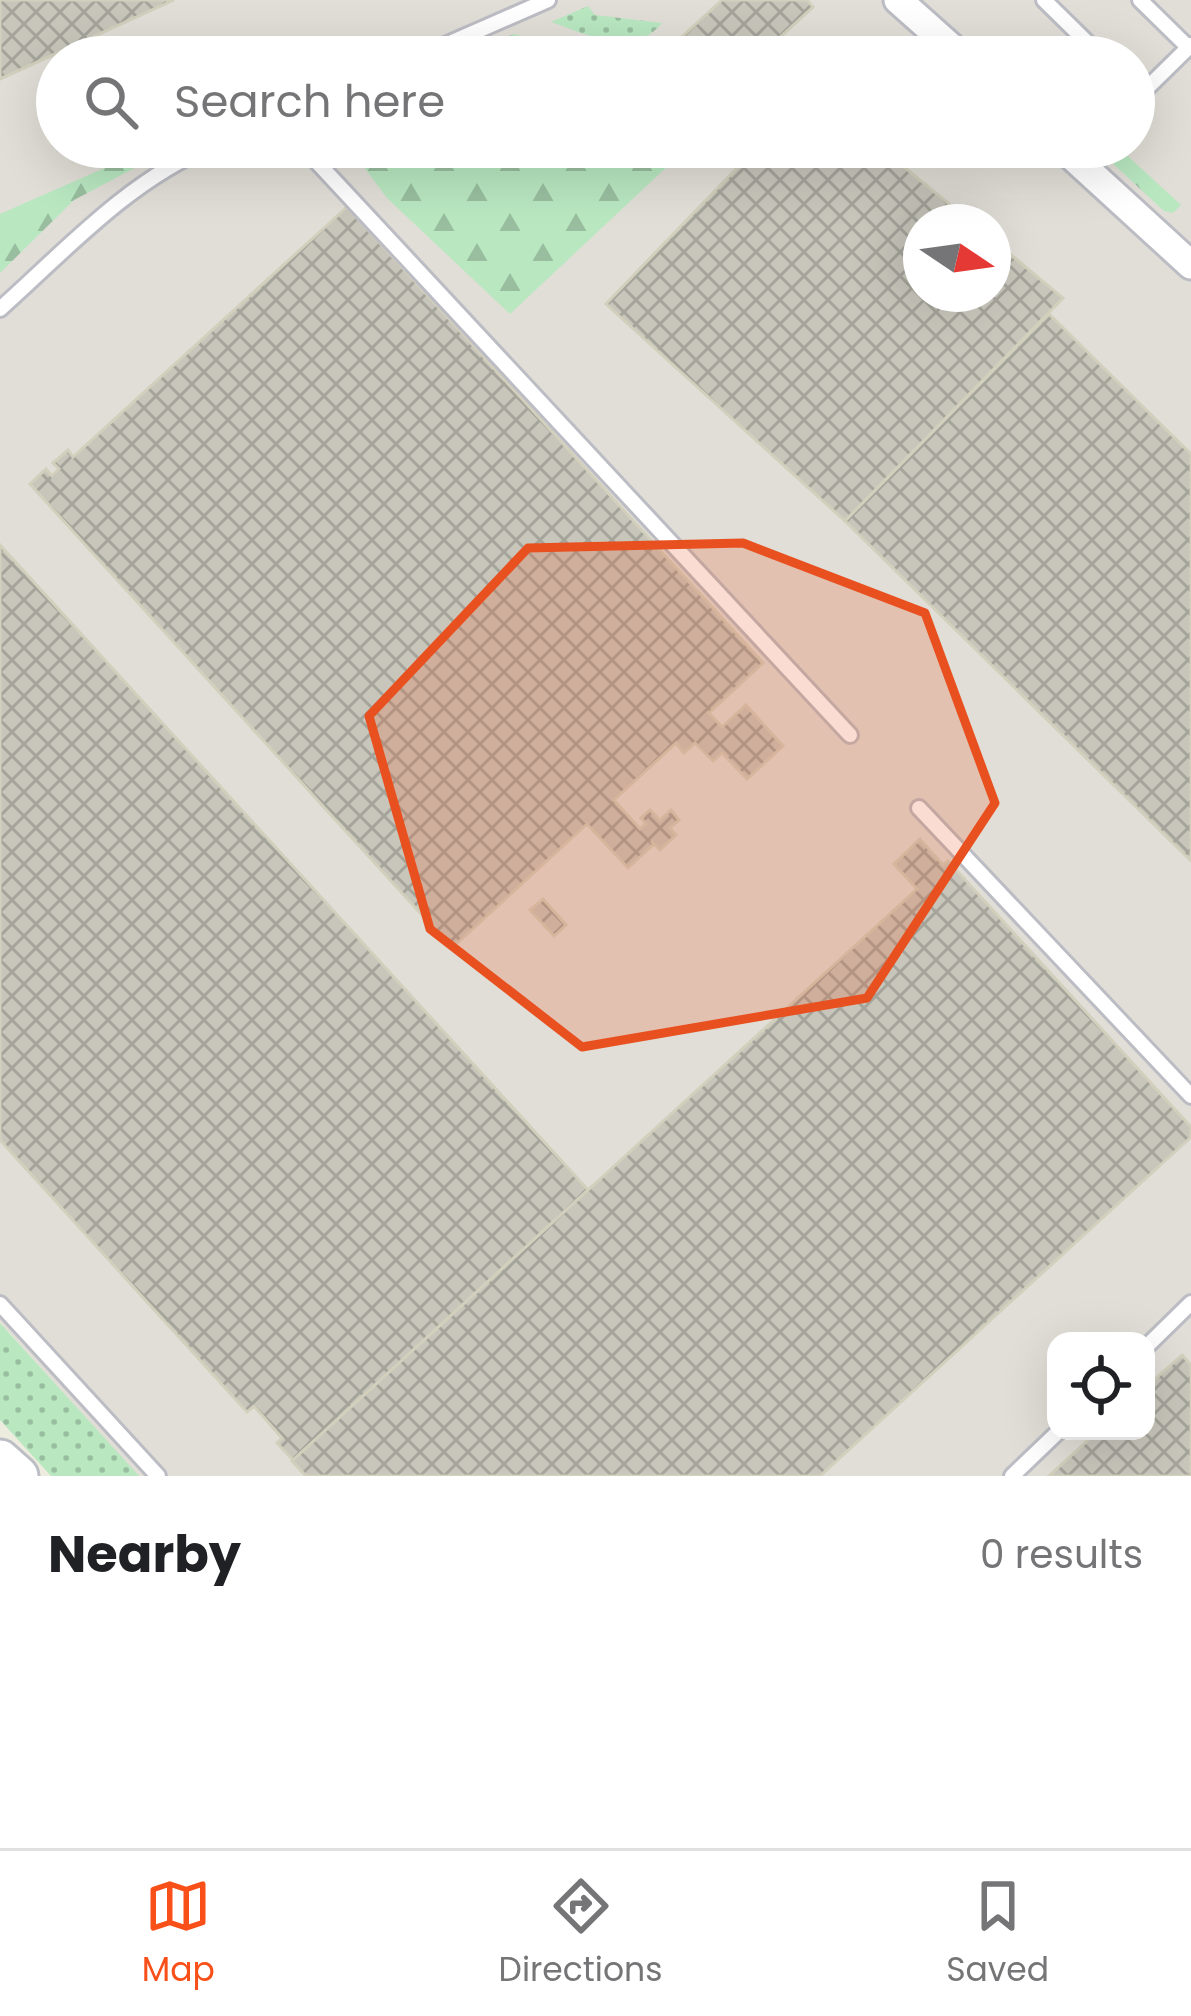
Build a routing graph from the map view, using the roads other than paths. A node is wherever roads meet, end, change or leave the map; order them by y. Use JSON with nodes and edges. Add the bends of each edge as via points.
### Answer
{"nodes":[{"id":1,"x":548,"y":0,"type":"edge"},
{"id":2,"x":898,"y":0,"type":"edge"},
{"id":3,"x":1044,"y":0,"type":"edge"},
{"id":4,"x":1140,"y":0,"type":"edge"},
{"id":5,"x":466,"y":36,"type":"edge"},
{"id":6,"x":938,"y":36,"type":"edge"},
{"id":7,"x":1081,"y":36,"type":"edge"},
{"id":8,"x":1189,"y":46,"type":"edge"},
{"id":9,"x":1155,"y":80,"type":"edge"},
{"id":10,"x":168,"y":168,"type":"edge"},
{"id":11,"x":322,"y":168,"type":"edge"},
{"id":12,"x":1085,"y":168,"type":"edge"},
{"id":13,"x":1190,"y":262,"type":"edge"},
{"id":14,"x":0,"y":309,"type":"edge"},
{"id":15,"x":850,"y":735,"type":"dead end"},
{"id":16,"x":920,"y":808,"type":"dead end"},
{"id":17,"x":1191,"y":1096,"type":"edge"},
{"id":18,"x":1191,"y":1303,"type":"edge"},
{"id":19,"x":0,"y":1304,"type":"edge"},
{"id":20,"x":1155,"y":1338,"type":"edge"},
{"id":21,"x":1050,"y":1440,"type":"edge"},
{"id":22,"x":0,"y":1460,"type":"edge"},
{"id":23,"x":18,"y":1476,"type":"edge"},
{"id":24,"x":158,"y":1476,"type":"edge"},
{"id":25,"x":1012,"y":1476,"type":"edge"}],
"edges":[{"from":1,"to":5,"type":"lane"},
{"from":2,"to":6,"type":"street"},
{"from":3,"to":7,"type":"lane"},
{"from":4,"to":8,"type":"lane"},
{"from":8,"to":9,"type":"lane"},
{"from":10,"to":14,"type":"lane"},
{"from":11,"to":15,"type":"lane"},
{"from":12,"to":13,"type":"street"},
{"from":16,"to":17,"type":"lane"},
{"from":18,"to":20,"type":"lane"},
{"from":19,"to":24,"type":"lane"},
{"from":21,"to":25,"type":"lane"},
{"from":22,"to":23,"type":"main road"}]}
